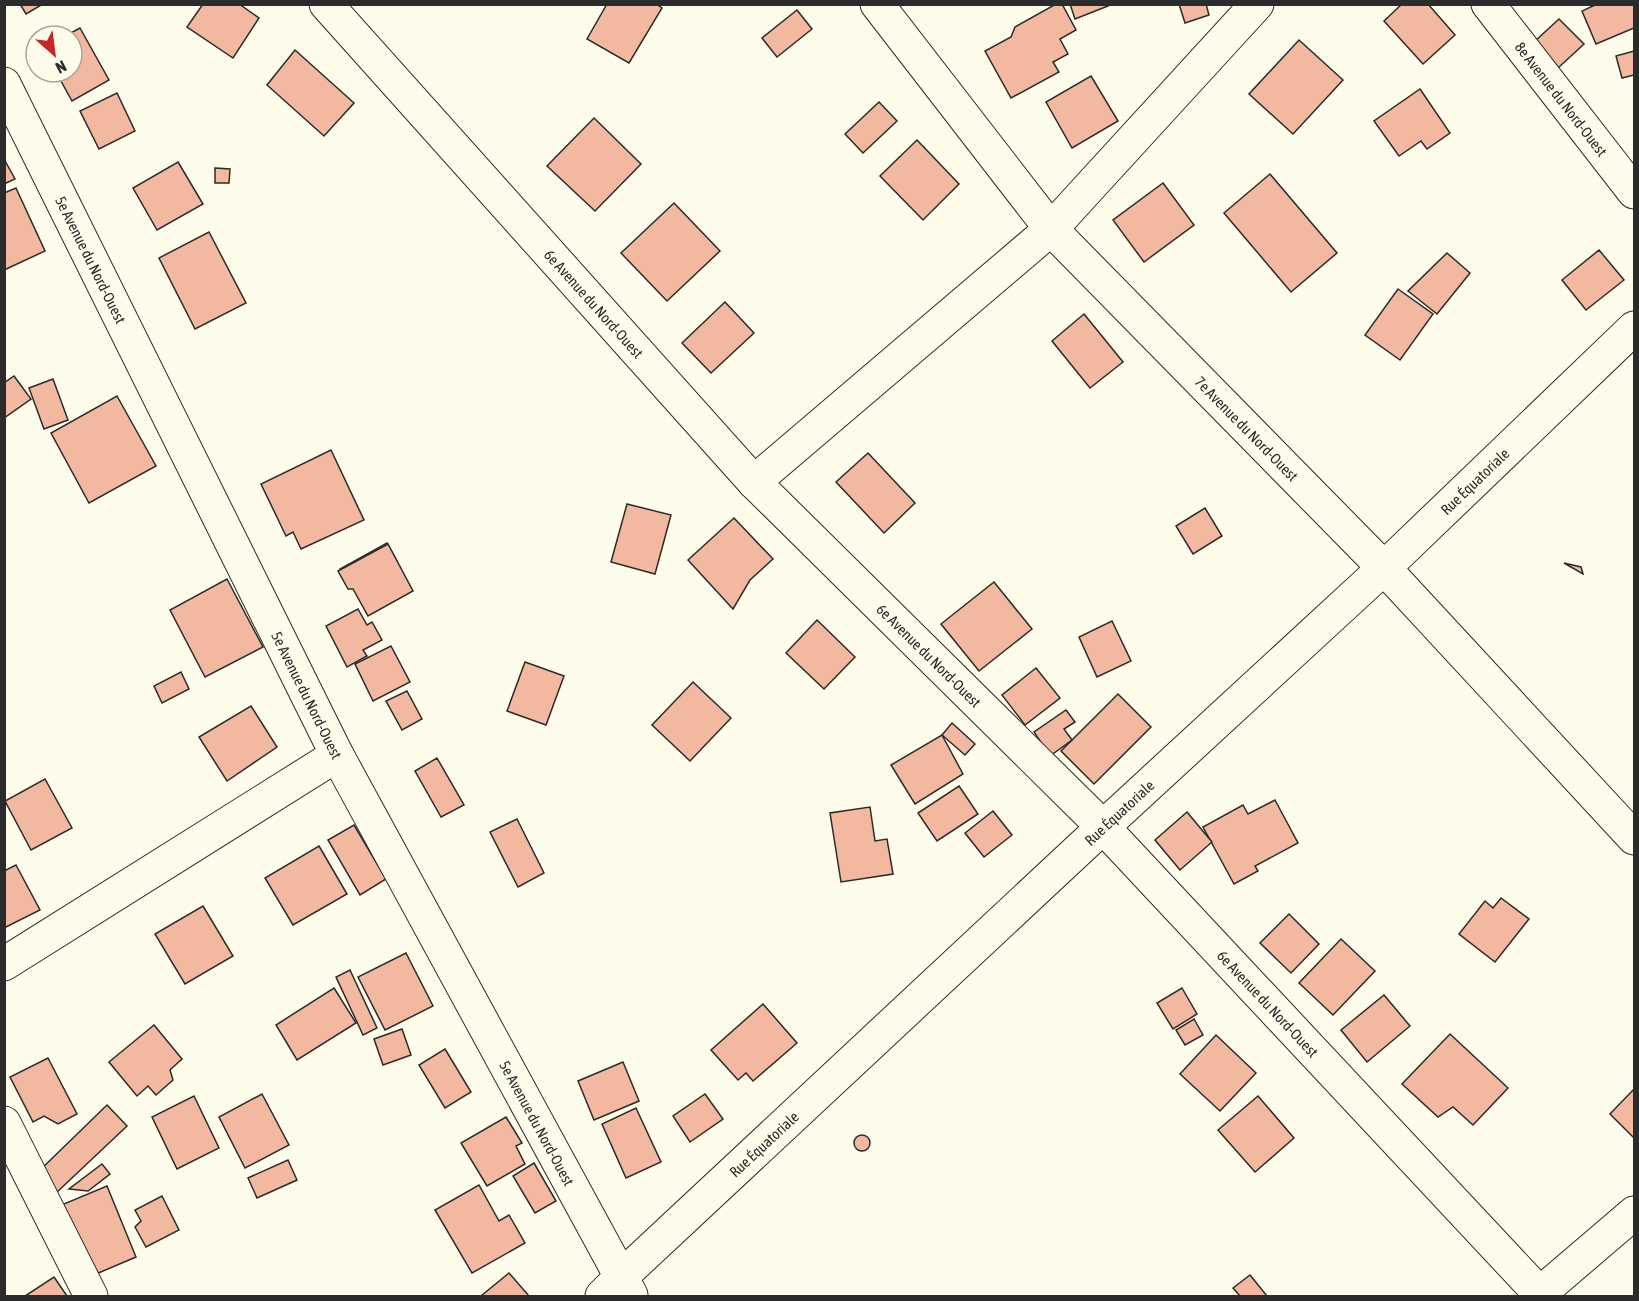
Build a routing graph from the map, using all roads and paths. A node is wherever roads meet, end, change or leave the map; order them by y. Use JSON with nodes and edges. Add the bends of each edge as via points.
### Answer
{"nodes":[{"id":1,"x":326,"y":4,"type":"edge"},
{"id":2,"x":877,"y":4,"type":"edge"},
{"id":3,"x":1257,"y":4,"type":"edge"},
{"id":4,"x":1488,"y":4,"type":"edge"},
{"id":5,"x":4,"y":84,"type":"edge"},
{"id":6,"x":1635,"y":192,"type":"edge"},
{"id":7,"x":1051,"y":229,"type":"junction"},
{"id":8,"x":1635,"y":328,"type":"edge"},
{"id":9,"x":754,"y":482,"type":"junction"},
{"id":10,"x":1384,"y":568,"type":"junction"},
{"id":11,"x":337,"y":755,"type":"junction"},
{"id":12,"x":1102,"y":827,"type":"junction"},
{"id":13,"x":1635,"y":838,"type":"edge"},
{"id":14,"x":4,"y":964,"type":"edge"},
{"id":15,"x":4,"y":1123,"type":"edge"},
{"id":16,"x":1635,"y":1213,"type":"edge"},
{"id":17,"x":618,"y":1290,"type":"edge"},
{"id":18,"x":91,"y":1296,"type":"edge"},
{"id":19,"x":1540,"y":1296,"type":"edge"}],
"edges":[{"from":1,"to":9,"type":"street","name":"6e Avenue du Nord-Ouest"},
{"from":2,"to":7,"type":"street","name":"7e Avenue du Nord-Ouest"},
{"from":3,"to":7,"type":"street"},
{"from":4,"to":6,"type":"street","name":"8e Avenue du Nord-Ouest"},
{"from":5,"to":11,"type":"street","name":"5e Avenue du Nord-Ouest"},
{"from":7,"to":9,"type":"street"},
{"from":7,"to":10,"type":"street","name":"7e Avenue du Nord-Ouest"},
{"from":8,"to":10,"type":"street","name":"Rue Équatoriale"},
{"from":9,"to":12,"type":"street","name":"6e Avenue du Nord-Ouest"},
{"from":10,"to":12,"type":"street","name":"Rue Équatoriale"},
{"from":10,"to":13,"type":"street","name":"7e Avenue du Nord-Ouest"},
{"from":11,"to":14,"type":"street"},
{"from":11,"to":17,"type":"street","name":"5e Avenue du Nord-Ouest"},
{"from":12,"to":17,"type":"street","name":"Rue Équatoriale"},
{"from":12,"to":19,"type":"street","name":"6e Avenue du Nord-Ouest"},
{"from":15,"to":18,"type":"street"},
{"from":16,"to":19,"type":"street"}]}
